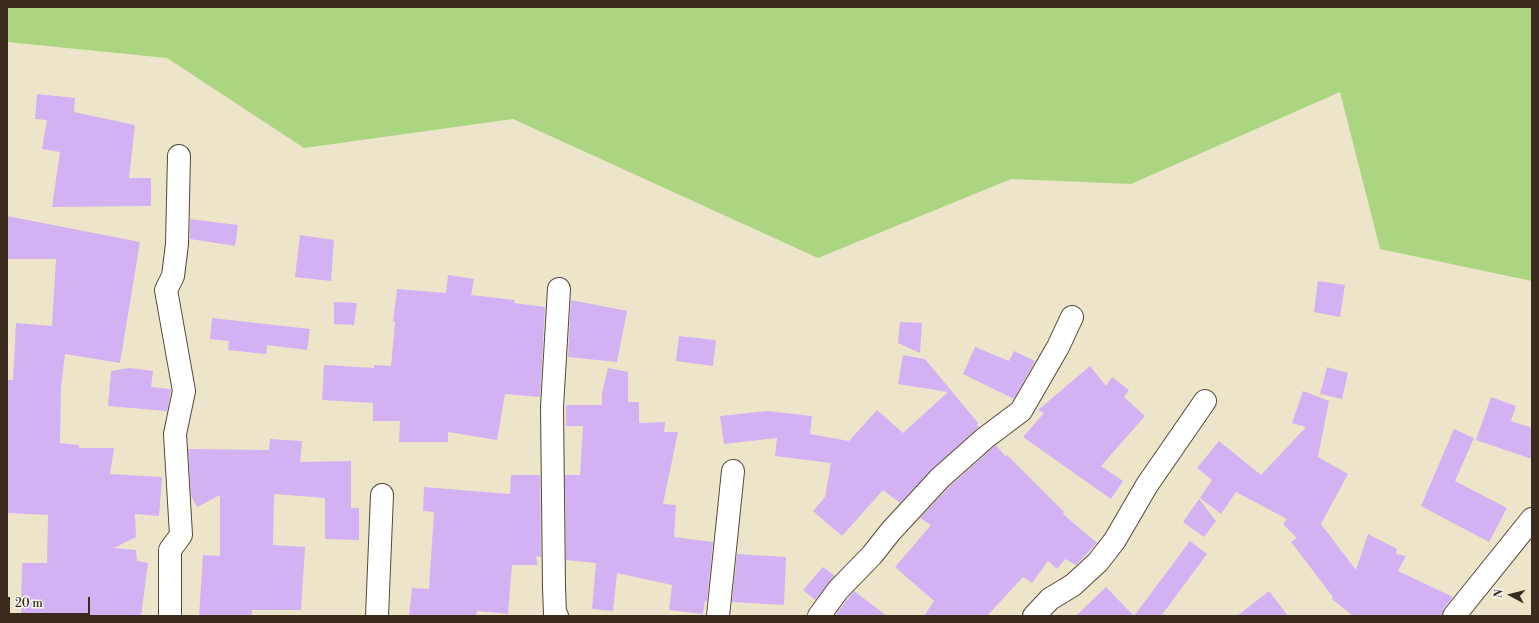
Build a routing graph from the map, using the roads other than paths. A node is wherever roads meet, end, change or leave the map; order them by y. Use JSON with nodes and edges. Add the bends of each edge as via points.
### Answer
{"nodes":[{"id":1,"x":179,"y":156,"type":"dead end"},
{"id":2,"x":559,"y":289,"type":"dead end"},
{"id":3,"x":1072,"y":316,"type":"dead end"},
{"id":4,"x":1204,"y":401,"type":"dead end"},
{"id":5,"x":733,"y":471,"type":"dead end"},
{"id":6,"x":382,"y":495,"type":"dead end"},
{"id":7,"x":1532,"y":519,"type":"edge"},
{"id":8,"x":170,"y":616,"type":"edge"},
{"id":9,"x":377,"y":616,"type":"edge"},
{"id":10,"x":557,"y":616,"type":"edge"},
{"id":11,"x":718,"y":616,"type":"edge"},
{"id":12,"x":819,"y":616,"type":"edge"},
{"id":13,"x":1034,"y":616,"type":"edge"},
{"id":14,"x":1454,"y":616,"type":"edge"}],
"edges":[{"from":1,"to":8,"type":"street","via":[[177,244],[173,276],[166,290],[184,391],[175,434],[181,535],[170,550]]},
{"from":2,"to":10,"type":"street","via":[[552,407],[554,587]]},
{"from":3,"to":12,"type":"street","via":[[1058,347],[1021,411],[985,438],[940,478],[838,590]]},
{"from":4,"to":13,"type":"street","via":[[1147,485],[1115,540],[1098,562],[1073,585],[1050,599]]},
{"from":5,"to":11,"type":"street"},
{"from":6,"to":9,"type":"street"},
{"from":7,"to":14,"type":"street"}]}
